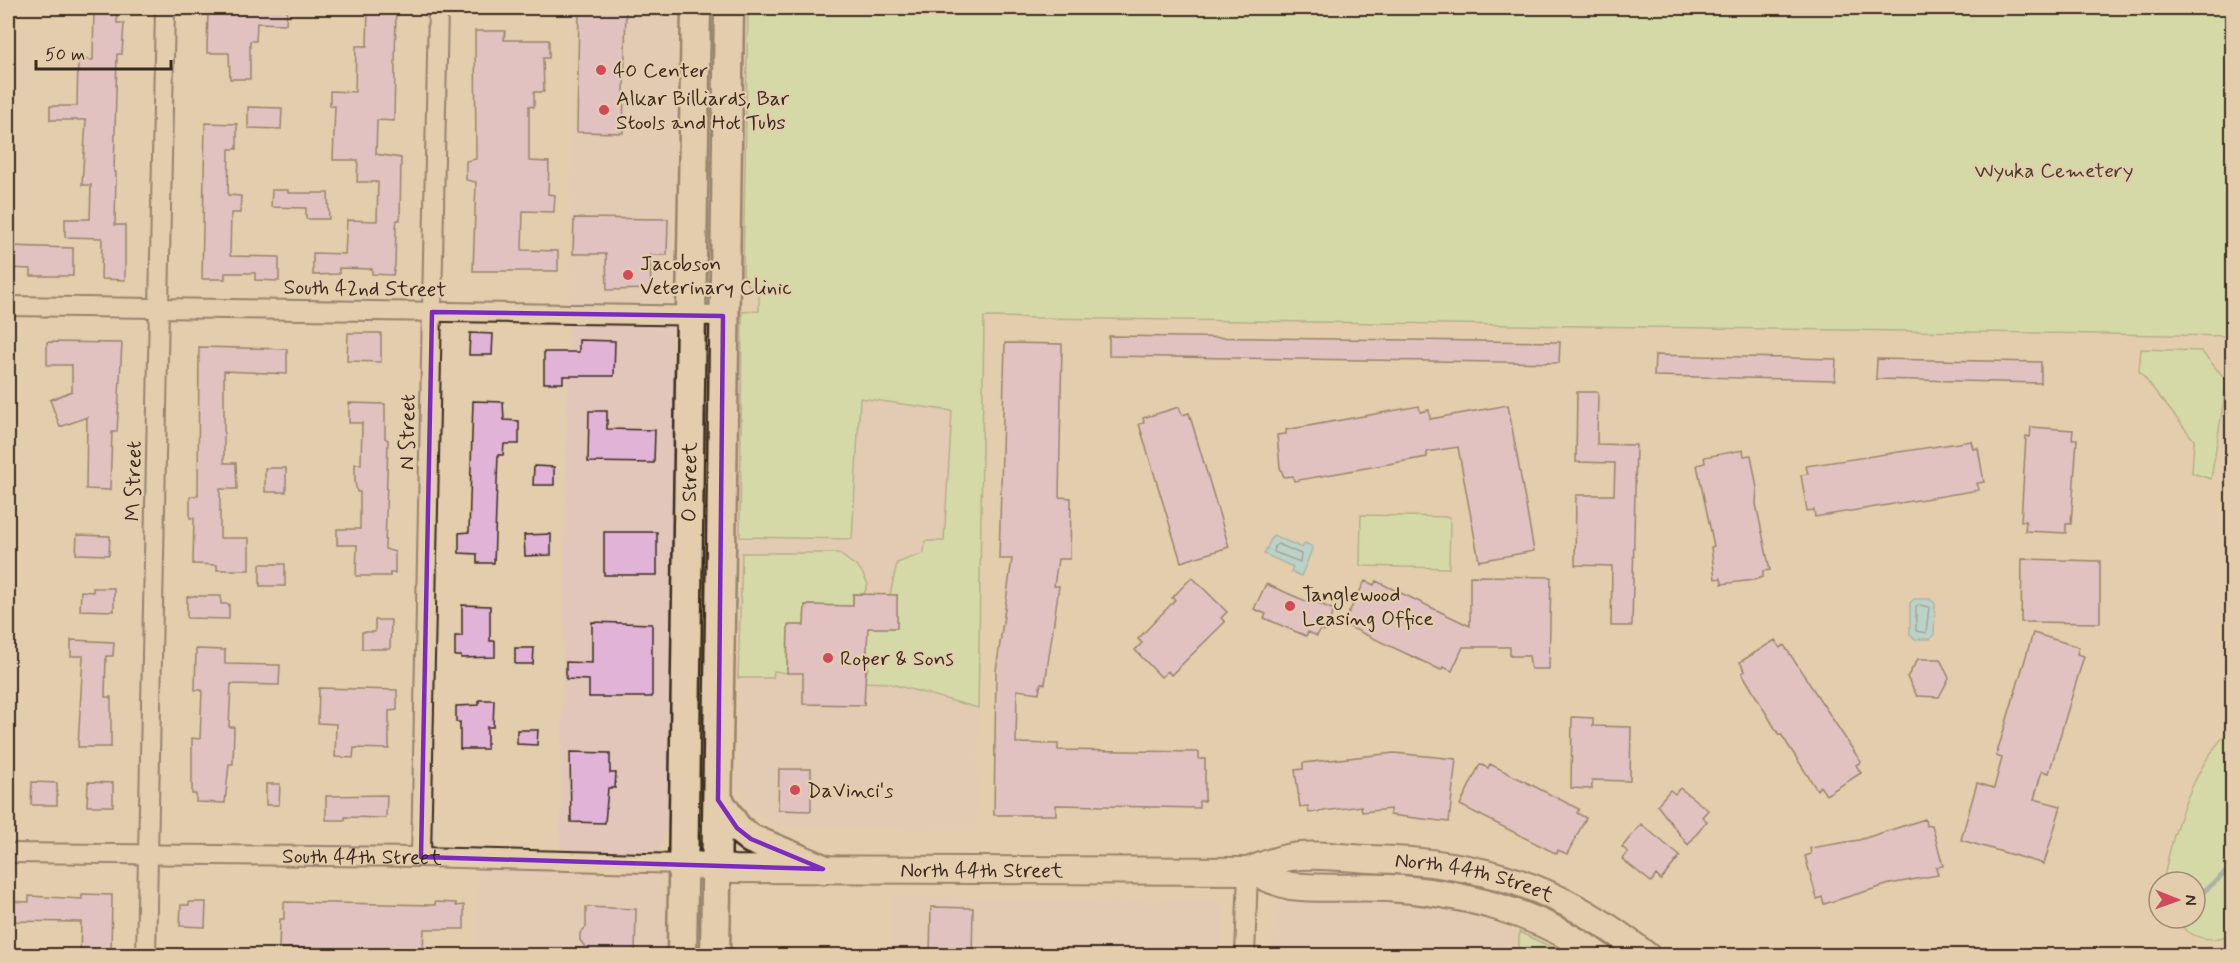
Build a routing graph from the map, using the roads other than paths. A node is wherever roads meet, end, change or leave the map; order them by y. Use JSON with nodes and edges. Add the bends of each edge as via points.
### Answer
{"nodes":[{"id":1,"x":165,"y":8,"type":"edge"},
{"id":2,"x":438,"y":8,"type":"edge"},
{"id":3,"x":696,"y":8,"type":"edge"},
{"id":4,"x":729,"y":8,"type":"edge"},
{"id":5,"x":8,"y":306,"type":"edge"},
{"id":6,"x":158,"y":307,"type":"junction"},
{"id":7,"x":432,"y":312,"type":"junction"},
{"id":8,"x":690,"y":315,"type":"junction"},
{"id":9,"x":723,"y":316,"type":"junction"},
{"id":10,"x":718,"y":800,"type":"junction"},
{"id":11,"x":8,"y":853,"type":"edge"},
{"id":12,"x":148,"y":854,"type":"junction"},
{"id":13,"x":421,"y":857,"type":"junction"},
{"id":14,"x":684,"y":864,"type":"junction"},
{"id":15,"x":717,"y":867,"type":"junction"},
{"id":16,"x":823,"y":869,"type":"junction"},
{"id":17,"x":1248,"y":871,"type":"junction"},
{"id":18,"x":146,"y":956,"type":"edge"},
{"id":19,"x":682,"y":956,"type":"edge"},
{"id":20,"x":715,"y":956,"type":"edge"},
{"id":21,"x":1245,"y":956,"type":"edge"},
{"id":22,"x":1599,"y":956,"type":"edge"},
{"id":23,"x":1647,"y":956,"type":"edge"}],
"edges":[{"from":1,"to":6,"type":"street","name":"M Street"},
{"from":2,"to":7,"type":"street","name":"N Street"},
{"from":3,"to":8,"type":"main road","name":"O Street"},
{"from":4,"to":9,"type":"main road","name":"O Street"},
{"from":5,"to":6,"type":"street","name":"South 42nd Street"},
{"from":6,"to":7,"type":"street","name":"South 42nd Street"},
{"from":6,"to":12,"type":"street","name":"M Street"},
{"from":7,"to":8,"type":"street","name":"South 42nd Street"},
{"from":7,"to":13,"type":"street","name":"N Street"},
{"from":8,"to":9,"type":"street","name":"South 42nd Street"},
{"from":8,"to":14,"type":"main road","name":"O Street"},
{"from":9,"to":10,"type":"main road","name":"O Street"},
{"from":10,"to":15,"type":"main road","name":"O Street"},
{"from":10,"to":16,"type":"main road","via":[[736,828],[751,839]]},
{"from":11,"to":12,"type":"street","name":"South 44th Street"},
{"from":12,"to":13,"type":"street","name":"South 44th Street"},
{"from":12,"to":18,"type":"street","name":"M Street"},
{"from":13,"to":14,"type":"street","name":"South 44th Street"},
{"from":14,"to":15,"type":"main road","name":"South 44th Street"},
{"from":14,"to":19,"type":"main road","name":"O Street"},
{"from":15,"to":16,"type":"main road","name":"North 44th Street"},
{"from":15,"to":20,"type":"main road","name":"O Street"},
{"from":16,"to":17,"type":"main road","name":"North 44th Street"},
{"from":17,"to":21,"type":"street"},
{"from":17,"to":22,"type":"main road","name":"North 44th Street","via":[[1291,886],[1386,887],[1471,899],[1552,928]]},
{"from":17,"to":23,"type":"main road","name":"North 44th Street","via":[[1292,857],[1452,864],[1515,880],[1578,908]]}]}
